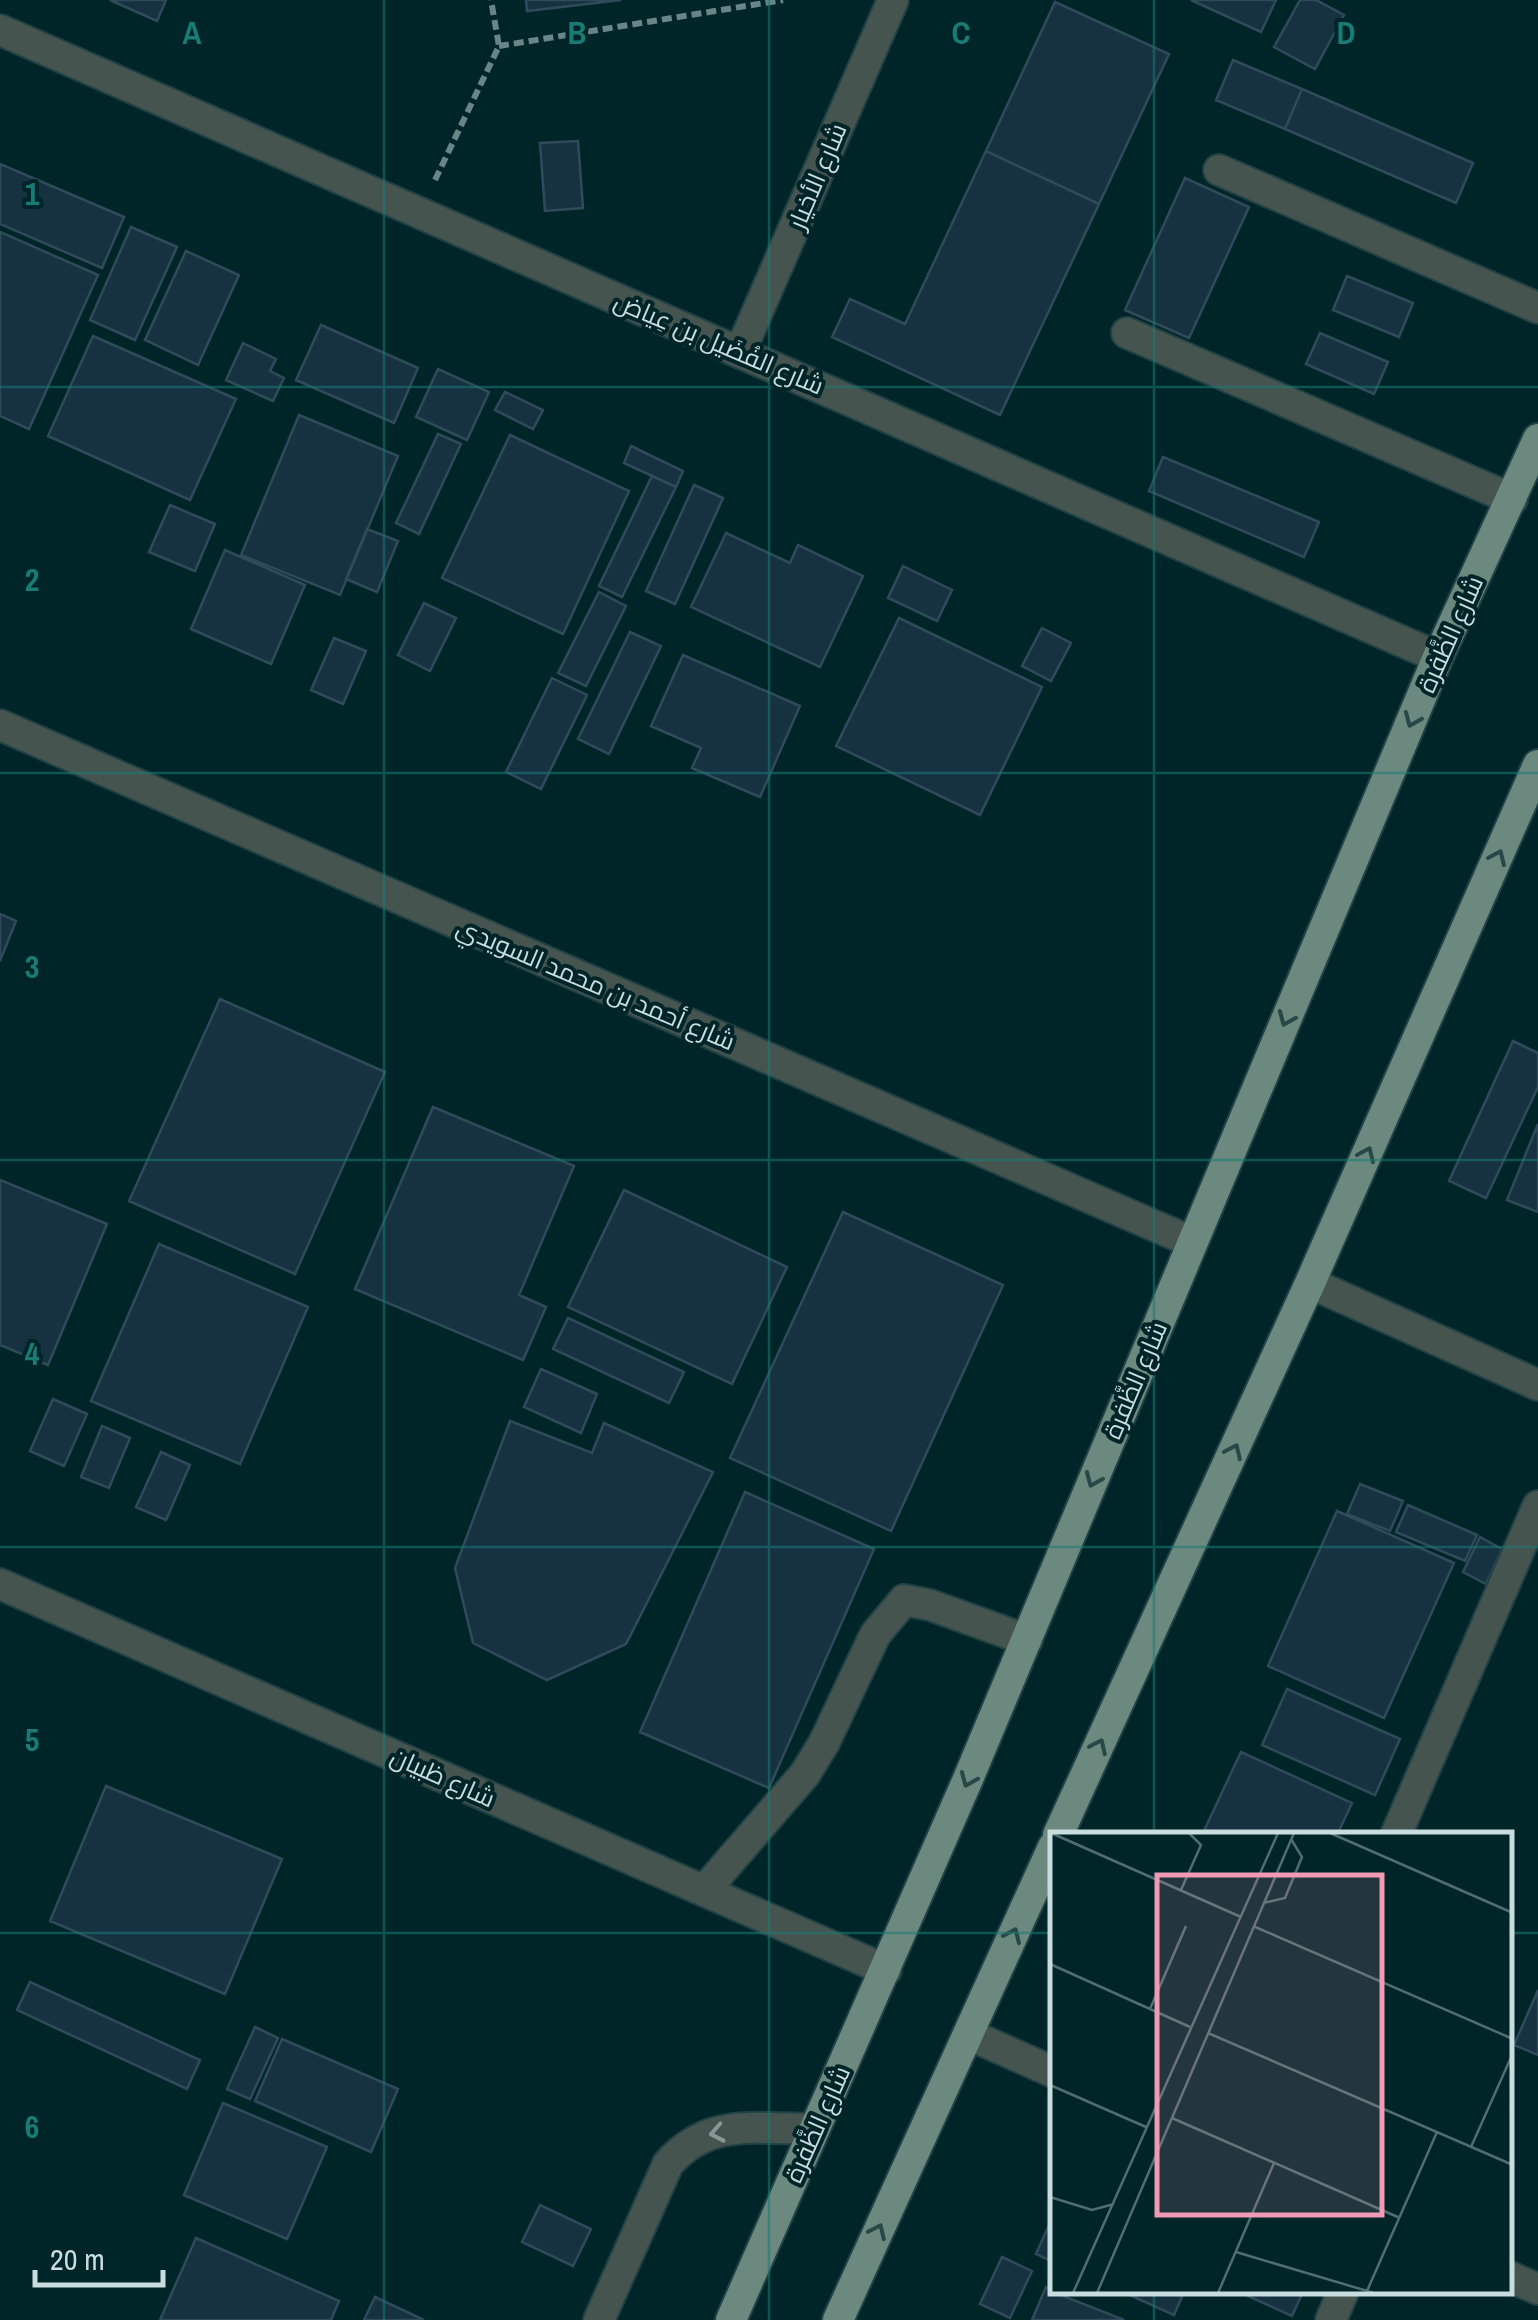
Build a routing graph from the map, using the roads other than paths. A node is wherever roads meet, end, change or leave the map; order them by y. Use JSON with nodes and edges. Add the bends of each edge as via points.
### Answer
{"nodes":[{"id":1,"x":893,"y":0,"type":"edge"},
{"id":2,"x":0,"y":30,"type":"edge"},
{"id":3,"x":1219,"y":170,"type":"dead end"},
{"id":4,"x":1538,"y":308,"type":"edge"},
{"id":5,"x":1127,"y":334,"type":"dead end"},
{"id":6,"x":740,"y":352,"type":"junction"},
{"id":7,"x":1538,"y":439,"type":"edge"},
{"id":8,"x":1512,"y":499,"type":"junction"},
{"id":9,"x":1438,"y":657,"type":"junction"},
{"id":10,"x":0,"y":724,"type":"edge"},
{"id":11,"x":1538,"y":766,"type":"edge"},
{"id":12,"x":1192,"y":1242,"type":"junction"},
{"id":13,"x":1310,"y":1284,"type":"junction"},
{"id":14,"x":1538,"y":1384,"type":"edge"},
{"id":15,"x":1538,"y":1506,"type":"edge"},
{"id":16,"x":0,"y":1584,"type":"edge"},
{"id":17,"x":1026,"y":1640,"type":"junction"},
{"id":18,"x":1059,"y":1832,"type":"edge"},
{"id":19,"x":1397,"y":1832,"type":"edge"},
{"id":20,"x":1050,"y":1854,"type":"edge"},
{"id":21,"x":704,"y":1891,"type":"junction"},
{"id":22,"x":886,"y":1970,"type":"junction"},
{"id":23,"x":968,"y":2034,"type":"junction"},
{"id":24,"x":1050,"y":2071,"type":"edge"},
{"id":25,"x":814,"y":2129,"type":"junction"},
{"id":26,"x":1513,"y":2277,"type":"edge"},
{"id":27,"x":1538,"y":2288,"type":"edge"},
{"id":28,"x":1342,"y":2295,"type":"edge"},
{"id":29,"x":733,"y":2318,"type":"edge"},
{"id":30,"x":599,"y":2320,"type":"edge"},
{"id":31,"x":838,"y":2320,"type":"edge"},
{"id":32,"x":1331,"y":2320,"type":"edge"}],
"edges":[{"from":1,"to":6,"type":"street","name":"شارع الأخيار"},
{"from":2,"to":6,"type":"street","name":"شارع الفُضَيل بن عِياض"},
{"from":3,"to":4,"type":"street"},
{"from":5,"to":8,"type":"street"},
{"from":6,"to":9,"type":"street","name":"شارع الفُضَيل بن عِياض"},
{"from":7,"to":8,"type":"main road","name":"شارع الظَّفرة"},
{"from":8,"to":9,"type":"main road","name":"شارع الظَّفرة"},
{"from":9,"to":12,"type":"main road","name":"شارع الظَّفرة","one_way":true},
{"from":10,"to":12,"type":"street","name":"شارع أحمد بن محمد السويدي"},
{"from":13,"to":11,"type":"main road","one_way":true},
{"from":12,"to":17,"type":"main road","name":"شارع الظَّفرة","one_way":true},
{"from":13,"to":14,"type":"street"},
{"from":18,"to":13,"type":"main road","one_way":true},
{"from":15,"to":19,"type":"street"},
{"from":16,"to":21,"type":"street","name":"شارع ظبيان"},
{"from":17,"to":21,"type":"street","via":[[904,1600],[876,1636],[805,1774]]},
{"from":17,"to":22,"type":"main road","name":"شارع الظَّفرة","one_way":true},
{"from":23,"to":20,"type":"main road","one_way":true},
{"from":21,"to":22,"type":"street","name":"شارع ظبيان"},
{"from":22,"to":25,"type":"main road","name":"شارع الظَّفرة"},
{"from":23,"to":24,"type":"street"},
{"from":31,"to":23,"type":"main road","one_way":true},
{"from":25,"to":29,"type":"main road","name":"شارع الظَّفرة"},
{"from":25,"to":30,"type":"street","one_way":true,"via":[[715,2131],[682,2148],[668,2164]]},
{"from":26,"to":27,"type":"street"},
{"from":28,"to":32,"type":"street"}]}
